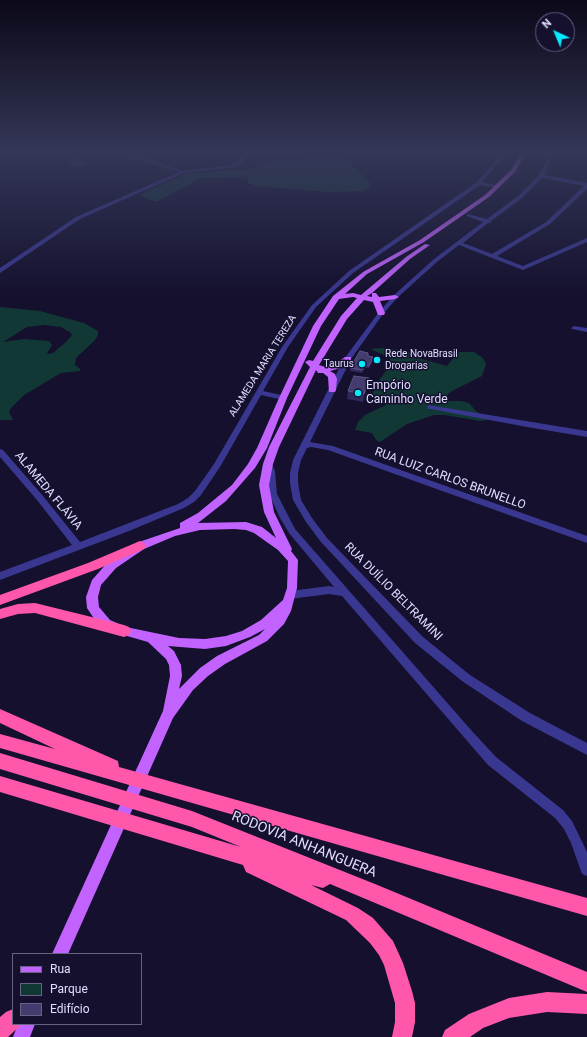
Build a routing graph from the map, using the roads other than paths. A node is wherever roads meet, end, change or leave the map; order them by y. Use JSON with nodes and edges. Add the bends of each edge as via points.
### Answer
{"nodes":[{"id":1,"x":116,"y":201,"type":"edge"},
{"id":2,"x":452,"y":201,"type":"edge"},
{"id":3,"x":477,"y":201,"type":"edge"},
{"id":4,"x":487,"y":201,"type":"edge"},
{"id":5,"x":515,"y":201,"type":"edge"},
{"id":6,"x":570,"y":201,"type":"edge"},
{"id":7,"x":468,"y":215,"type":"junction"},
{"id":8,"x":489,"y":222,"type":"junction"},
{"id":9,"x":587,"y":240,"type":"edge"},
{"id":10,"x":458,"y":243,"type":"junction"},
{"id":11,"x":493,"y":256,"type":"junction"},
{"id":12,"x":0,"y":271,"type":"edge"},
{"id":13,"x":373,"y":288,"type":"junction"},
{"id":14,"x":331,"y":289,"type":"junction"},
{"id":15,"x":343,"y":292,"type":"junction"},
{"id":16,"x":362,"y":297,"type":"junction"},
{"id":17,"x":395,"y":297,"type":"junction"},
{"id":18,"x":336,"y":298,"type":"junction"},
{"id":19,"x":375,"y":300,"type":"junction"},
{"id":20,"x":381,"y":313,"type":"junction"},
{"id":21,"x":574,"y":328,"type":"dead end"},
{"id":22,"x":587,"y":330,"type":"edge"},
{"id":23,"x":305,"y":352,"type":"junction"},
{"id":24,"x":348,"y":359,"type":"junction"},
{"id":25,"x":314,"y":366,"type":"junction"},
{"id":26,"x":324,"y":370,"type":"junction"},
{"id":27,"x":310,"y":375,"type":"junction"},
{"id":28,"x":332,"y":390,"type":"junction"},
{"id":29,"x":258,"y":392,"type":"junction"},
{"id":30,"x":283,"y":398,"type":"junction"},
{"id":31,"x":431,"y":406,"type":"dead end"},
{"id":32,"x":311,"y":433,"type":"junction"},
{"id":33,"x":587,"y":434,"type":"edge"},
{"id":34,"x":304,"y":446,"type":"junction"},
{"id":35,"x":330,"y":448,"type":"junction"},
{"id":36,"x":0,"y":452,"type":"edge"},
{"id":37,"x":268,"y":464,"type":"junction"},
{"id":38,"x":173,"y":533,"type":"junction"},
{"id":39,"x":587,"y":540,"type":"edge"},
{"id":40,"x":78,"y":546,"type":"junction"},
{"id":41,"x":140,"y":546,"type":"junction"},
{"id":42,"x":293,"y":560,"type":"junction"},
{"id":43,"x":0,"y":576,"type":"edge"},
{"id":44,"x":344,"y":592,"type":"junction"},
{"id":45,"x":289,"y":599,"type":"junction"},
{"id":46,"x":0,"y":600,"type":"edge"},
{"id":47,"x":0,"y":614,"type":"edge"},
{"id":48,"x":124,"y":631,"type":"junction"},
{"id":49,"x":151,"y":638,"type":"junction"},
{"id":50,"x":0,"y":716,"type":"edge"},
{"id":51,"x":165,"y":721,"type":"junction"},
{"id":52,"x":0,"y":741,"type":"edge"},
{"id":53,"x":587,"y":749,"type":"edge"},
{"id":54,"x":0,"y":761,"type":"edge"},
{"id":55,"x":0,"y":784,"type":"edge"},
{"id":56,"x":164,"y":788,"type":"junction"},
{"id":57,"x":197,"y":843,"type":"junction"},
{"id":58,"x":587,"y":869,"type":"edge"},
{"id":59,"x":375,"y":893,"type":"junction"},
{"id":60,"x":587,"y":907,"type":"edge"},
{"id":61,"x":60,"y":953,"type":"edge"},
{"id":62,"x":587,"y":982,"type":"edge"},
{"id":63,"x":587,"y":1004,"type":"edge"},
{"id":64,"x":12,"y":1020,"type":"edge"},
{"id":65,"x":26,"y":1025,"type":"edge"},
{"id":66,"x":0,"y":1032,"type":"edge"},
{"id":67,"x":20,"y":1037,"type":"edge"},
{"id":68,"x":402,"y":1037,"type":"edge"},
{"id":69,"x":452,"y":1037,"type":"edge"}],
"edges":[{"from":1,"to":12,"type":"street","via":[[78,218]]},
{"from":2,"to":14,"type":"street","name":"ALAMEDA MARIA TEREZA","via":[[368,259]]},
{"from":3,"to":15,"type":"main road","via":[[422,241],[365,273]]},
{"from":4,"to":7,"type":"main road"},
{"from":5,"to":8,"type":"street","name":"RUA DUÍLIO BELTRAMINI"},
{"from":6,"to":11,"type":"street","via":[[548,223]]},
{"from":7,"to":8,"type":"street"},
{"from":7,"to":13,"type":"main road","via":[[408,258]]},
{"from":8,"to":10,"type":"street","name":"RUA DUÍLIO BELTRAMINI"},
{"from":9,"to":11,"type":"street","via":[[526,268]]},
{"from":10,"to":11,"type":"street"},
{"from":10,"to":17,"type":"street","name":"RUA DUÍLIO BELTRAMINI"},
{"from":13,"to":16,"type":"main road"},
{"from":13,"to":19,"type":"main road"},
{"from":14,"to":15,"type":"street"},
{"from":14,"to":29,"type":"street","name":"ALAMEDA MARIA TEREZA","via":[[299,326]]},
{"from":15,"to":18,"type":"main road"},
{"from":16,"to":18,"type":"main road","via":[[349,295]]},
{"from":16,"to":19,"type":"main road"},
{"from":16,"to":25,"type":"main road","via":[[344,318]]},
{"from":17,"to":19,"type":"main road"},
{"from":17,"to":20,"type":"street","name":"RUA DUÍLIO BELTRAMINI"},
{"from":18,"to":23,"type":"main road","via":[[317,326]]},
{"from":19,"to":20,"type":"main road"},
{"from":20,"to":24,"type":"street","name":"RUA DUÍLIO BELTRAMINI"},
{"from":21,"to":22,"type":"street"},
{"from":23,"to":25,"type":"main road","via":[[306,359]]},
{"from":23,"to":30,"type":"main road"},
{"from":24,"to":26,"type":"main road","via":[[338,366]]},
{"from":24,"to":28,"type":"street","name":"RUA DUÍLIO BELTRAMINI"},
{"from":25,"to":26,"type":"main road"},
{"from":25,"to":27,"type":"main road"},
{"from":26,"to":27,"type":"main road"},
{"from":26,"to":28,"type":"main road","via":[[333,379]]},
{"from":27,"to":37,"type":"main road","via":[[291,408]]},
{"from":28,"to":32,"type":"street","name":"RUA DUÍLIO BELTRAMINI"},
{"from":29,"to":30,"type":"street"},
{"from":29,"to":40,"type":"street","name":"ALAMEDA MARIA TEREZA","via":[[217,465],[191,500],[126,529]]},
{"from":30,"to":38,"type":"main road","via":[[262,448],[236,487],[202,516]]},
{"from":31,"to":33,"type":"street"},
{"from":32,"to":34,"type":"street","name":"RUA DUÍLIO BELTRAMINI"},
{"from":32,"to":35,"type":"street"},
{"from":34,"to":35,"type":"street","name":"RUA LUIZ CARLOS BRUNELLO","via":[[311,444]]},
{"from":34,"to":53,"type":"street","name":"RUA DUÍLIO BELTRAMINI","via":[[294,474],[297,500],[324,540],[382,603],[419,640],[466,678],[526,717]]},
{"from":35,"to":39,"type":"street","name":"RUA LUIZ CARLOS BRUNELLO"},
{"from":36,"to":40,"type":"street","name":"ALAMEDA FLÁVIA"},
{"from":37,"to":42,"type":"main road","via":[[264,485],[269,512]]},
{"from":37,"to":44,"type":"street","via":[[273,494],[284,518],[296,536]]},
{"from":38,"to":41,"type":"main road"},
{"from":38,"to":42,"type":"main road","via":[[200,526],[246,526],[268,536]]},
{"from":40,"to":43,"type":"street","name":"ALAMEDA MARIA TEREZA"},
{"from":41,"to":46,"type":"highway"},
{"from":41,"to":48,"type":"main road","via":[[112,565],[92,590],[93,608],[99,617]]},
{"from":42,"to":45,"type":"main road","via":[[293,582]]},
{"from":44,"to":45,"type":"street","via":[[328,590]]},
{"from":44,"to":58,"type":"street","via":[[492,761],[559,814],[573,835]]},
{"from":45,"to":49,"type":"main road","via":[[264,624],[226,641],[205,644],[179,643]]},
{"from":45,"to":51,"type":"main road","via":[[280,621],[270,632],[204,672],[189,686]]},
{"from":47,"to":48,"type":"highway","via":[[35,608]]},
{"from":48,"to":49,"type":"main road"},
{"from":49,"to":51,"type":"main road","via":[[170,655],[175,665],[176,676]]},
{"from":50,"to":56,"type":"highway"},
{"from":51,"to":61,"type":"main road"},
{"from":52,"to":56,"type":"highway","name":"RODOVIA ANHANGUERA"},
{"from":54,"to":59,"type":"highway","name":"RODOVIA ANHANGUERA","via":[[192,819]]},
{"from":55,"to":57,"type":"highway"},
{"from":56,"to":60,"type":"highway","name":"RODOVIA ANHANGUERA"},
{"from":57,"to":59,"type":"highway"},
{"from":57,"to":68,"type":"highway","via":[[319,897],[352,914],[366,925],[386,948],[398,976],[404,1003],[405,1022]]},
{"from":59,"to":62,"type":"highway","name":"RODOVIA ANHANGUERA"},
{"from":63,"to":69,"type":"highway","via":[[547,1002],[510,1008],[476,1021]]},
{"from":64,"to":66,"type":"highway"},
{"from":65,"to":67,"type":"main road"}]}
